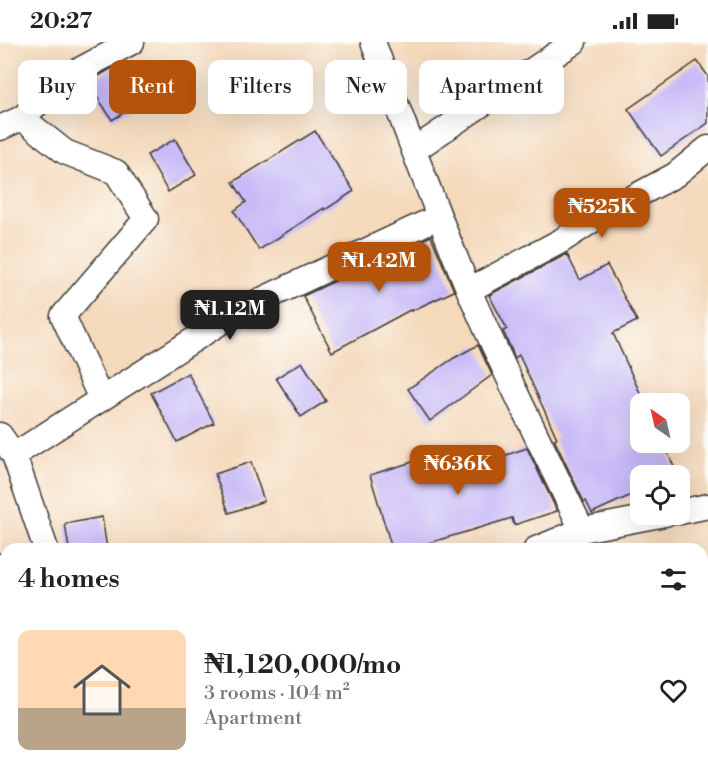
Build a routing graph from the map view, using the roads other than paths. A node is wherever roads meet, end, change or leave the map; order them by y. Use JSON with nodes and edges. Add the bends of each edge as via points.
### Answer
{"nodes":[{"id":1,"x":132,"y":42,"type":"edge"},
{"id":2,"x":373,"y":42,"type":"edge"},
{"id":3,"x":574,"y":42,"type":"edge"},
{"id":4,"x":22,"y":118,"type":"junction"},
{"id":5,"x":0,"y":128,"type":"edge"},
{"id":6,"x":708,"y":148,"type":"edge"},
{"id":7,"x":414,"y":150,"type":"junction"},
{"id":8,"x":438,"y":217,"type":"junction"},
{"id":9,"x":469,"y":290,"type":"junction"},
{"id":10,"x":101,"y":399,"type":"junction"},
{"id":11,"x":0,"y":435,"type":"edge"},
{"id":12,"x":14,"y":454,"type":"junction"},
{"id":13,"x":708,"y":507,"type":"edge"},
{"id":14,"x":690,"y":510,"type":"edge"},
{"id":15,"x":630,"y":521,"type":"edge"},
{"id":16,"x":582,"y":530,"type":"junction"},
{"id":17,"x":44,"y":543,"type":"edge"},
{"id":18,"x":551,"y":543,"type":"edge"}],
"edges":[{"from":1,"to":4,"type":"street","via":[[68,76]]},
{"from":2,"to":7,"type":"street"},
{"from":3,"to":7,"type":"street"},
{"from":4,"to":5,"type":"street"},
{"from":4,"to":10,"type":"street","via":[[65,152],[116,172],[146,219],[63,316]]},
{"from":6,"to":9,"type":"street","via":[[675,175]]},
{"from":7,"to":8,"type":"street"},
{"from":8,"to":9,"type":"street"},
{"from":8,"to":10,"type":"street","via":[[240,310]]},
{"from":9,"to":16,"type":"street"},
{"from":10,"to":12,"type":"street"},
{"from":11,"to":12,"type":"street"},
{"from":12,"to":17,"type":"street"},
{"from":13,"to":14,"type":"street"},
{"from":15,"to":16,"type":"street"},
{"from":16,"to":18,"type":"street"}]}
